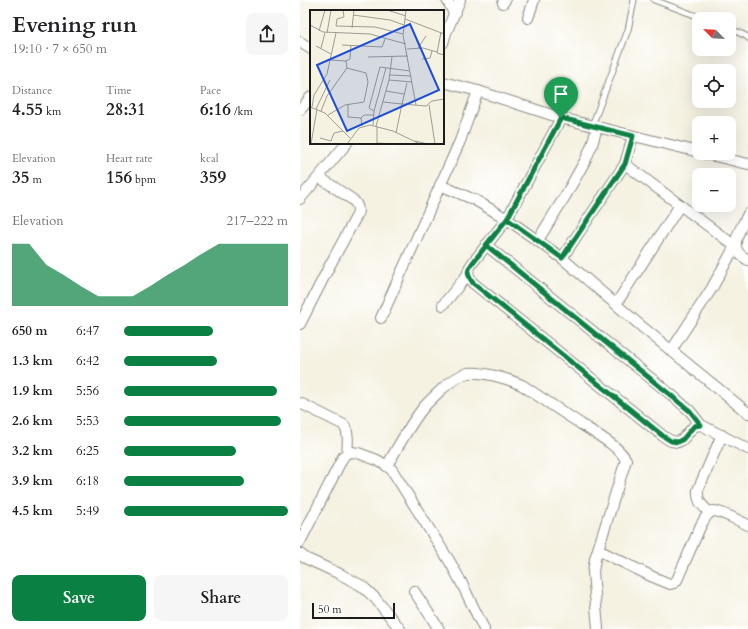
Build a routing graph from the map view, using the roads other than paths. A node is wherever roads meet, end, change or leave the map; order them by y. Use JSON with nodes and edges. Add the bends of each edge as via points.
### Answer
{"nodes":[{"id":1,"x":447,"y":0,"type":"edge"},
{"id":2,"x":460,"y":0,"type":"edge"},
{"id":3,"x":534,"y":0,"type":"edge"},
{"id":4,"x":634,"y":0,"type":"edge"},
{"id":5,"x":654,"y":0,"type":"edge"},
{"id":6,"x":454,"y":13,"type":"junction"},
{"id":7,"x":692,"y":14,"type":"edge"},
{"id":8,"x":528,"y":18,"type":"dead end"},
{"id":9,"x":736,"y":31,"type":"edge"},
{"id":10,"x":748,"y":38,"type":"edge"},
{"id":11,"x":444,"y":40,"type":"edge"},
{"id":12,"x":300,"y":42,"type":"edge"},
{"id":13,"x":310,"y":49,"type":"edge"},
{"id":14,"x":444,"y":82,"type":"edge"},
{"id":15,"x":478,"y":91,"type":"junction"},
{"id":16,"x":310,"y":98,"type":"edge"},
{"id":17,"x":300,"y":110,"type":"edge"},
{"id":18,"x":561,"y":118,"type":"junction"},
{"id":19,"x":594,"y":127,"type":"junction"},
{"id":20,"x":633,"y":136,"type":"junction"},
{"id":21,"x":346,"y":144,"type":"edge"},
{"id":22,"x":692,"y":150,"type":"edge"},
{"id":23,"x":731,"y":160,"type":"edge"},
{"id":24,"x":625,"y":164,"type":"junction"},
{"id":25,"x":748,"y":164,"type":"edge"},
{"id":26,"x":319,"y":177,"type":"junction"},
{"id":27,"x":440,"y":185,"type":"junction"},
{"id":28,"x":300,"y":199,"type":"edge"},
{"id":29,"x":680,"y":205,"type":"junction"},
{"id":30,"x":748,"y":214,"type":"edge"},
{"id":31,"x":507,"y":219,"type":"junction"},
{"id":32,"x":538,"y":240,"type":"junction"},
{"id":33,"x":486,"y":245,"type":"junction"},
{"id":34,"x":735,"y":246,"type":"junction"},
{"id":35,"x":562,"y":258,"type":"junction"},
{"id":36,"x":748,"y":260,"type":"edge"},
{"id":37,"x":468,"y":274,"type":"junction"},
{"id":38,"x":616,"y":304,"type":"junction"},
{"id":39,"x":443,"y":305,"type":"dead end"},
{"id":40,"x":381,"y":318,"type":"dead end"},
{"id":41,"x":300,"y":324,"type":"edge"},
{"id":42,"x":671,"y":351,"type":"junction"},
{"id":43,"x":300,"y":403,"type":"edge"},
{"id":44,"x":748,"y":413,"type":"edge"},
{"id":45,"x":701,"y":425,"type":"junction"},
{"id":46,"x":722,"y":435,"type":"junction"},
{"id":47,"x":748,"y":449,"type":"edge"},
{"id":48,"x":347,"y":453,"type":"junction"},
{"id":49,"x":387,"y":466,"type":"junction"},
{"id":50,"x":710,"y":513,"type":"junction"},
{"id":51,"x":748,"y":525,"type":"edge"},
{"id":52,"x":300,"y":542,"type":"edge"},
{"id":53,"x":598,"y":550,"type":"junction"},
{"id":54,"x":300,"y":554,"type":"edge"},
{"id":55,"x":414,"y":591,"type":"dead end"},
{"id":56,"x":400,"y":629,"type":"edge"},
{"id":57,"x":439,"y":629,"type":"edge"},
{"id":58,"x":484,"y":629,"type":"edge"},
{"id":59,"x":598,"y":629,"type":"edge"}],
"edges":[{"from":1,"to":6,"type":"street"},
{"from":2,"to":6,"type":"street"},
{"from":3,"to":8,"type":"street"},
{"from":4,"to":19,"type":"lane","via":[[628,30]]},
{"from":5,"to":7,"type":"lane"},
{"from":6,"to":11,"type":"street"},
{"from":9,"to":10,"type":"lane"},
{"from":12,"to":13,"type":"street"},
{"from":14,"to":15,"type":"street"},
{"from":15,"to":18,"type":"street"},
{"from":15,"to":27,"type":"street","via":[[460,141]]},
{"from":16,"to":17,"type":"street"},
{"from":18,"to":19,"type":"street"},
{"from":18,"to":31,"type":"street"},
{"from":19,"to":20,"type":"street"},
{"from":19,"to":32,"type":"street","via":[[592,145],[586,158]]},
{"from":20,"to":22,"type":"street"},
{"from":20,"to":24,"type":"street"},
{"from":21,"to":26,"type":"street"},
{"from":23,"to":25,"type":"street"},
{"from":24,"to":29,"type":"street"},
{"from":24,"to":35,"type":"street"},
{"from":26,"to":28,"type":"street"},
{"from":26,"to":41,"type":"street","via":[[353,200],[359,209]]},
{"from":27,"to":31,"type":"street","via":[[475,200]]},
{"from":27,"to":40,"type":"street"},
{"from":29,"to":34,"type":"street"},
{"from":29,"to":38,"type":"street"},
{"from":30,"to":34,"type":"street"},
{"from":31,"to":32,"type":"street"},
{"from":31,"to":33,"type":"street"},
{"from":32,"to":35,"type":"street"},
{"from":33,"to":37,"type":"street","via":[[469,268]]},
{"from":33,"to":45,"type":"street","via":[[674,397]]},
{"from":34,"to":36,"type":"street","via":[[738,253]]},
{"from":34,"to":42,"type":"street","via":[[712,288]]},
{"from":35,"to":38,"type":"street"},
{"from":37,"to":39,"type":"street"},
{"from":37,"to":45,"type":"street","via":[[473,283],[663,436],[678,442],[694,426]]},
{"from":38,"to":42,"type":"street"},
{"from":42,"to":44,"type":"street"},
{"from":43,"to":48,"type":"street","via":[[344,425],[348,438]]},
{"from":45,"to":46,"type":"street"},
{"from":46,"to":47,"type":"street"},
{"from":46,"to":50,"type":"street","via":[[698,490],[699,501]]},
{"from":48,"to":49,"type":"street","via":[[358,453]]},
{"from":48,"to":52,"type":"street"},
{"from":49,"to":53,"type":"street","via":[[423,409],[449,383],[458,377],[481,373],[510,380],[522,385],[624,455],[626,460]]},
{"from":49,"to":58,"type":"street","via":[[396,475],[450,562]]},
{"from":50,"to":51,"type":"street","via":[[714,511]]},
{"from":50,"to":53,"type":"street","via":[[701,525],[674,583],[653,578]]},
{"from":53,"to":59,"type":"street","via":[[593,572]]},
{"from":54,"to":56,"type":"street","via":[[362,586]]},
{"from":55,"to":57,"type":"street"}]}
